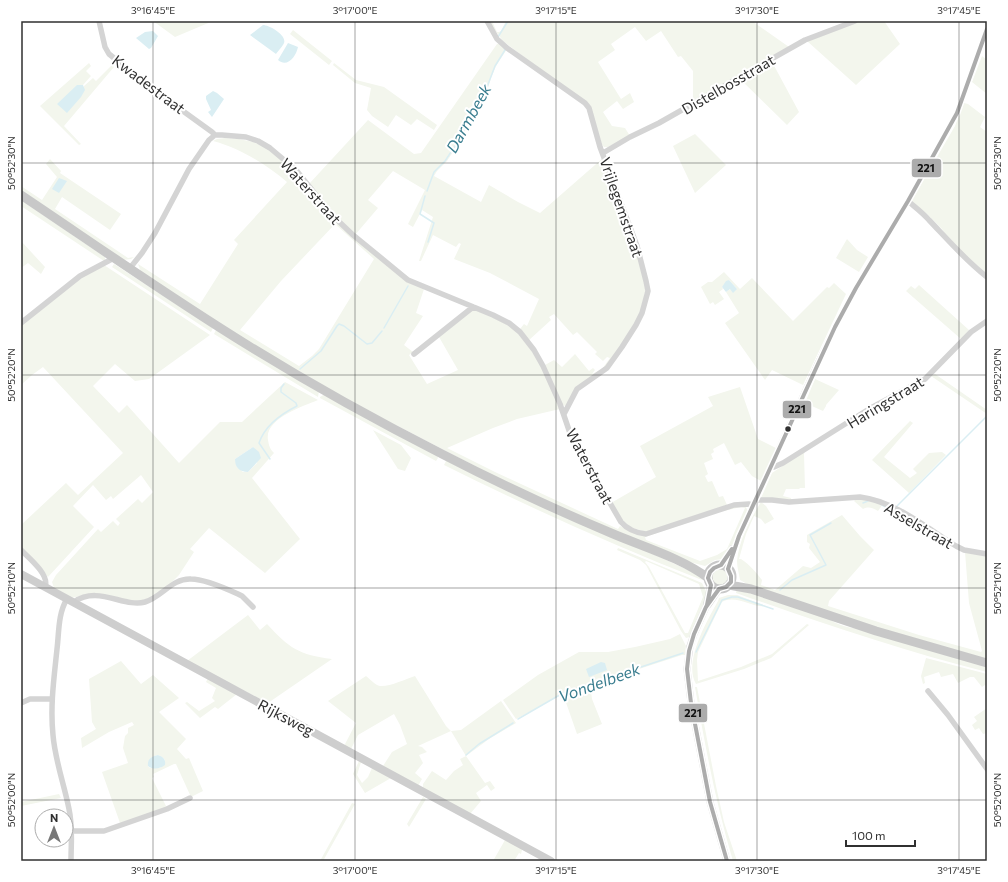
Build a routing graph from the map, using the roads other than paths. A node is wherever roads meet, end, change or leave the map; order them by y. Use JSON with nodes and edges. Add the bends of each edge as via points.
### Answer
{"nodes":[{"id":1,"x":99,"y":21,"type":"edge"},
{"id":2,"x":487,"y":21,"type":"edge"},
{"id":3,"x":855,"y":21,"type":"edge"},
{"id":4,"x":987,"y":29,"type":"edge"},
{"id":5,"x":215,"y":135,"type":"junction"},
{"id":6,"x":603,"y":153,"type":"junction"},
{"id":7,"x":21,"y":195,"type":"edge"},
{"id":8,"x":908,"y":201,"type":"junction"},
{"id":9,"x":113,"y":257,"type":"junction"},
{"id":10,"x":130,"y":268,"type":"junction"},
{"id":11,"x":987,"y":277,"type":"edge"},
{"id":12,"x":474,"y":307,"type":"junction"},
{"id":13,"x":987,"y":321,"type":"edge"},
{"id":14,"x":21,"y":323,"type":"edge"},
{"id":15,"x":414,"y":354,"type":"dead end"},
{"id":16,"x":564,"y":414,"type":"junction"},
{"id":17,"x":772,"y":466,"type":"junction"},
{"id":18,"x":756,"y":500,"type":"junction"},
{"id":19,"x":753,"y":506,"type":"junction"},
{"id":20,"x":21,"y":550,"type":"edge"},
{"id":21,"x":987,"y":554,"type":"edge"},
{"id":22,"x":686,"y":564,"type":"junction"},
{"id":23,"x":724,"y":573,"type":"junction"},
{"id":24,"x":21,"y":574,"type":"edge"},
{"id":25,"x":713,"y":584,"type":"junction"},
{"id":26,"x":45,"y":587,"type":"junction"},
{"id":27,"x":70,"y":600,"type":"junction"},
{"id":28,"x":253,"y":607,"type":"dead end"},
{"id":29,"x":987,"y":663,"type":"edge"},
{"id":30,"x":928,"y":691,"type":"dead end"},
{"id":31,"x":52,"y":699,"type":"junction"},
{"id":32,"x":22,"y":701,"type":"edge"},
{"id":33,"x":987,"y":769,"type":"edge"},
{"id":34,"x":190,"y":798,"type":"dead end"},
{"id":35,"x":69,"y":808,"type":"edge"},
{"id":36,"x":74,"y":831,"type":"edge"},
{"id":37,"x":71,"y":848,"type":"edge"},
{"id":38,"x":71,"y":861,"type":"edge"},
{"id":39,"x":551,"y":861,"type":"edge"},
{"id":40,"x":727,"y":861,"type":"edge"}],
"edges":[{"from":1,"to":5,"type":"street","name":"Kwadestraat","via":[[109,54]]},
{"from":2,"to":6,"type":"street","name":"Vrijlegemstraat","via":[[497,39],[507,48],[585,103]]},
{"from":3,"to":6,"type":"street","name":"Distelbosstraat","via":[[805,40]]},
{"from":4,"to":8,"type":"street","via":[[958,113]]},
{"from":5,"to":10,"type":"street","via":[[189,168],[155,233]]},
{"from":5,"to":12,"type":"street","name":"Waterstraat","via":[[246,137],[270,148],[298,174],[332,215],[402,276],[413,283]]},
{"from":6,"to":16,"type":"street","name":"Vrijlegemstraat","via":[[637,246],[648,291],[642,313],[622,347],[607,368],[577,389]]},
{"from":7,"to":9,"type":"main road"},
{"from":8,"to":11,"type":"street"},
{"from":8,"to":17,"type":"street","via":[[849,301],[818,362]]},
{"from":9,"to":10,"type":"main road"},
{"from":9,"to":14,"type":"street","via":[[80,276]]},
{"from":10,"to":22,"type":"main road","via":[[279,364],[410,438],[560,511]]},
{"from":12,"to":15,"type":"street"},
{"from":12,"to":16,"type":"street","name":"Waterstraat","via":[[509,323],[520,332],[543,366]]},
{"from":13,"to":17,"type":"street","name":"Haringstraat","via":[[971,332],[924,378],[869,409],[783,464]]},
{"from":16,"to":19,"type":"street","name":"Waterstraat","via":[[571,436],[582,457],[624,526],[646,534],[734,505]]},
{"from":17,"to":18,"type":"street"},
{"from":18,"to":19,"type":"street"},
{"from":18,"to":21,"type":"street","name":"Asselstraat","via":[[788,502],[871,498],[956,546]]},
{"from":19,"to":23,"type":"street"},
{"from":20,"to":26,"type":"street","via":[[44,574]]},
{"from":22,"to":23,"type":"main road"},
{"from":22,"to":25,"type":"main road"},
{"from":23,"to":25,"type":"main road","via":[[709,574]]},
{"from":23,"to":25,"type":"main road","via":[[722,589]]},
{"from":23,"to":29,"type":"main road","via":[[751,589]]},
{"from":24,"to":26,"type":"main road","name":"Rijksweg"},
{"from":25,"to":40,"type":"street","via":[[692,640],[687,669],[710,802]]},
{"from":26,"to":27,"type":"main road","name":"Rijksweg"},
{"from":27,"to":28,"type":"street","via":[[93,596],[145,602],[172,584],[190,578],[238,594]]},
{"from":27,"to":31,"type":"street","via":[[63,607]]},
{"from":27,"to":39,"type":"main road","name":"Rijksweg"},
{"from":30,"to":33,"type":"street"},
{"from":31,"to":32,"type":"street"},
{"from":31,"to":35,"type":"street","via":[[55,751]]},
{"from":34,"to":36,"type":"street","via":[[167,809],[104,831]]},
{"from":37,"to":38,"type":"street"}]}
